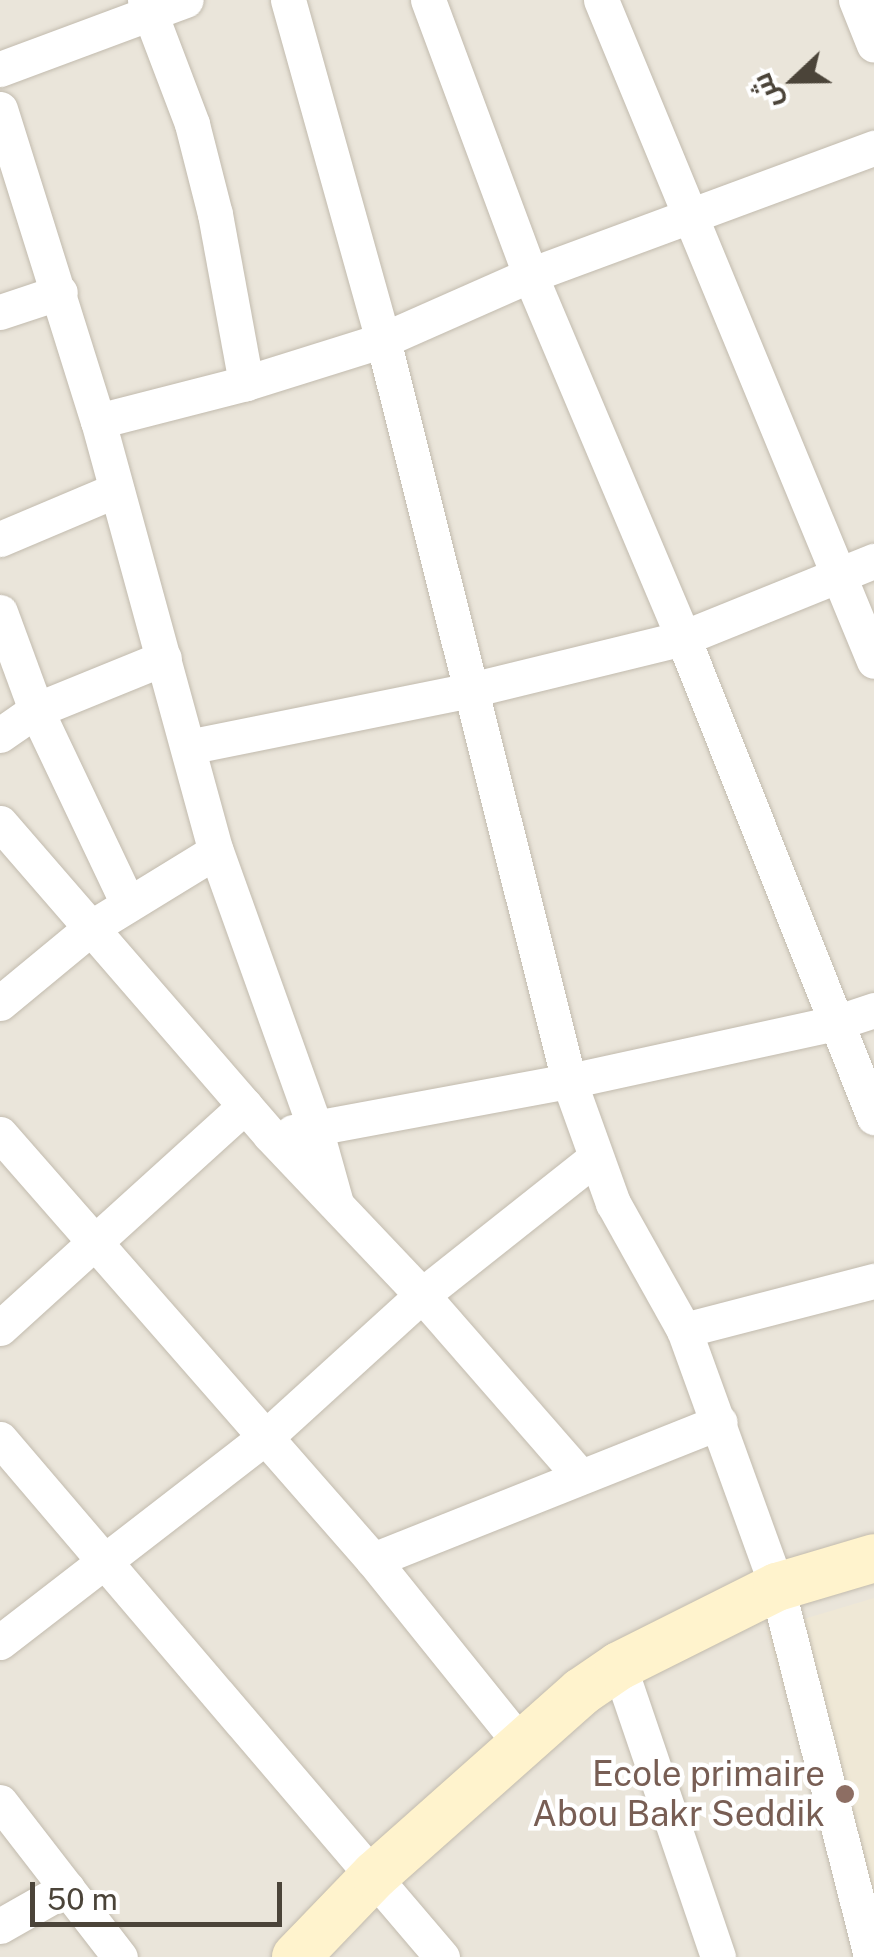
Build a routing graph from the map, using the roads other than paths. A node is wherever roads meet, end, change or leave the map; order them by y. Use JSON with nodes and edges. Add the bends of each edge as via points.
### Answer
{"nodes":[{"id":1,"x":186,"y":0,"type":"edge"},
{"id":2,"x":288,"y":0,"type":"edge"},
{"id":3,"x":428,"y":0,"type":"edge"},
{"id":4,"x":600,"y":0,"type":"edge"},
{"id":5,"x":856,"y":0,"type":"edge"},
{"id":6,"x":148,"y":6,"type":"edge"},
{"id":7,"x":874,"y":45,"type":"edge"},
{"id":8,"x":0,"y":69,"type":"edge"},
{"id":9,"x":0,"y":108,"type":"edge"},
{"id":10,"x":874,"y":148,"type":"edge"},
{"id":11,"x":687,"y":216,"type":"junction"},
{"id":12,"x":530,"y":275,"type":"junction"},
{"id":13,"x":60,"y":292,"type":"junction"},
{"id":14,"x":0,"y":312,"type":"edge"},
{"id":15,"x":382,"y":340,"type":"junction"},
{"id":16,"x":246,"y":383,"type":"junction"},
{"id":17,"x":98,"y":421,"type":"junction"},
{"id":18,"x":116,"y":490,"type":"junction"},
{"id":19,"x":0,"y":539,"type":"edge"},
{"id":20,"x":874,"y":560,"type":"edge"},
{"id":21,"x":838,"y":573,"type":"junction"},
{"id":22,"x":0,"y":612,"type":"edge"},
{"id":23,"x":682,"y":638,"type":"junction"},
{"id":24,"x":164,"y":658,"type":"junction"},
{"id":25,"x":874,"y":661,"type":"edge"},
{"id":26,"x":470,"y":690,"type":"junction"},
{"id":27,"x":36,"y":710,"type":"junction"},
{"id":28,"x":0,"y":735,"type":"edge"},
{"id":29,"x":188,"y":747,"type":"junction"},
{"id":30,"x":0,"y":823,"type":"edge"},
{"id":31,"x":216,"y":852,"type":"junction"},
{"id":32,"x":128,"y":904,"type":"junction"},
{"id":33,"x":92,"y":928,"type":"junction"},
{"id":34,"x":0,"y":1003,"type":"edge"},
{"id":35,"x":874,"y":1010,"type":"edge"},
{"id":36,"x":835,"y":1023,"type":"junction"},
{"id":37,"x":569,"y":1081,"type":"junction"},
{"id":38,"x":245,"y":1106,"type":"junction"},
{"id":39,"x":874,"y":1117,"type":"edge"},
{"id":40,"x":315,"y":1128,"type":"junction"},
{"id":41,"x":0,"y":1134,"type":"edge"},
{"id":42,"x":270,"y":1135,"type":"junction"},
{"id":43,"x":594,"y":1158,"type":"junction"},
{"id":44,"x":336,"y":1204,"type":"junction"},
{"id":45,"x":93,"y":1240,"type":"junction"},
{"id":46,"x":874,"y":1281,"type":"edge"},
{"id":47,"x":422,"y":1295,"type":"junction"},
{"id":48,"x":0,"y":1328,"type":"edge"},
{"id":49,"x":684,"y":1330,"type":"junction"},
{"id":50,"x":719,"y":1422,"type":"junction"},
{"id":51,"x":267,"y":1436,"type":"junction"},
{"id":52,"x":0,"y":1439,"type":"edge"},
{"id":53,"x":580,"y":1476,"type":"junction"},
{"id":54,"x":874,"y":1558,"type":"edge"},
{"id":55,"x":373,"y":1560,"type":"junction"},
{"id":56,"x":106,"y":1562,"type":"junction"},
{"id":57,"x":777,"y":1587,"type":"junction"},
{"id":58,"x":0,"y":1642,"type":"edge"},
{"id":59,"x":619,"y":1666,"type":"junction"},
{"id":60,"x":520,"y":1743,"type":"junction"},
{"id":61,"x":0,"y":1802,"type":"edge"},
{"id":62,"x":375,"y":1875,"type":"junction"},
{"id":63,"x":67,"y":1888,"type":"junction"},
{"id":64,"x":0,"y":1926,"type":"edge"},
{"id":65,"x":120,"y":1957,"type":"edge"},
{"id":66,"x":296,"y":1957,"type":"edge"},
{"id":67,"x":442,"y":1957,"type":"edge"},
{"id":68,"x":718,"y":1957,"type":"edge"},
{"id":69,"x":872,"y":1957,"type":"edge"}],
"edges":[{"from":1,"to":6,"type":"street"},
{"from":2,"to":15,"type":"street"},
{"from":3,"to":12,"type":"street"},
{"from":4,"to":11,"type":"street"},
{"from":5,"to":7,"type":"street"},
{"from":6,"to":8,"type":"street"},
{"from":6,"to":16,"type":"street","via":[[192,124]]},
{"from":9,"to":13,"type":"street"},
{"from":10,"to":11,"type":"street"},
{"from":11,"to":12,"type":"street"},
{"from":11,"to":21,"type":"street"},
{"from":12,"to":15,"type":"street"},
{"from":12,"to":23,"type":"street"},
{"from":13,"to":14,"type":"street"},
{"from":13,"to":17,"type":"street"},
{"from":15,"to":16,"type":"street"},
{"from":15,"to":26,"type":"street"},
{"from":16,"to":17,"type":"street"},
{"from":17,"to":18,"type":"street"},
{"from":18,"to":19,"type":"street"},
{"from":18,"to":24,"type":"street"},
{"from":20,"to":21,"type":"street"},
{"from":21,"to":23,"type":"street"},
{"from":21,"to":25,"type":"street"},
{"from":22,"to":27,"type":"street"},
{"from":23,"to":26,"type":"street"},
{"from":23,"to":36,"type":"street"},
{"from":24,"to":27,"type":"street"},
{"from":24,"to":29,"type":"street"},
{"from":26,"to":29,"type":"street"},
{"from":26,"to":37,"type":"street"},
{"from":27,"to":28,"type":"street"},
{"from":27,"to":32,"type":"street"},
{"from":29,"to":31,"type":"street"},
{"from":30,"to":33,"type":"street"},
{"from":31,"to":32,"type":"street"},
{"from":31,"to":40,"type":"street"},
{"from":32,"to":33,"type":"street"},
{"from":33,"to":34,"type":"street"},
{"from":33,"to":38,"type":"street"},
{"from":35,"to":36,"type":"street"},
{"from":36,"to":37,"type":"street"},
{"from":36,"to":39,"type":"street"},
{"from":37,"to":40,"type":"street"},
{"from":37,"to":43,"type":"street"},
{"from":38,"to":42,"type":"street"},
{"from":38,"to":45,"type":"street"},
{"from":40,"to":42,"type":"street"},
{"from":40,"to":44,"type":"street"},
{"from":41,"to":45,"type":"street"},
{"from":42,"to":44,"type":"street"},
{"from":43,"to":47,"type":"street"},
{"from":43,"to":49,"type":"street"},
{"from":44,"to":47,"type":"street"},
{"from":45,"to":48,"type":"street"},
{"from":45,"to":51,"type":"street"},
{"from":46,"to":49,"type":"street"},
{"from":47,"to":51,"type":"street"},
{"from":47,"to":53,"type":"street"},
{"from":49,"to":50,"type":"street"},
{"from":50,"to":53,"type":"street"},
{"from":50,"to":57,"type":"street"},
{"from":51,"to":55,"type":"street"},
{"from":51,"to":56,"type":"street"},
{"from":52,"to":56,"type":"street"},
{"from":53,"to":55,"type":"street"},
{"from":54,"to":57,"type":"street"},
{"from":55,"to":60,"type":"street"},
{"from":56,"to":58,"type":"street"},
{"from":56,"to":62,"type":"street"},
{"from":57,"to":59,"type":"street"},
{"from":57,"to":69,"type":"street"},
{"from":59,"to":60,"type":"street"},
{"from":59,"to":68,"type":"street"},
{"from":60,"to":62,"type":"street"},
{"from":61,"to":63,"type":"street"},
{"from":62,"to":66,"type":"street"},
{"from":62,"to":67,"type":"street"},
{"from":63,"to":64,"type":"street"},
{"from":63,"to":65,"type":"street"}]}
